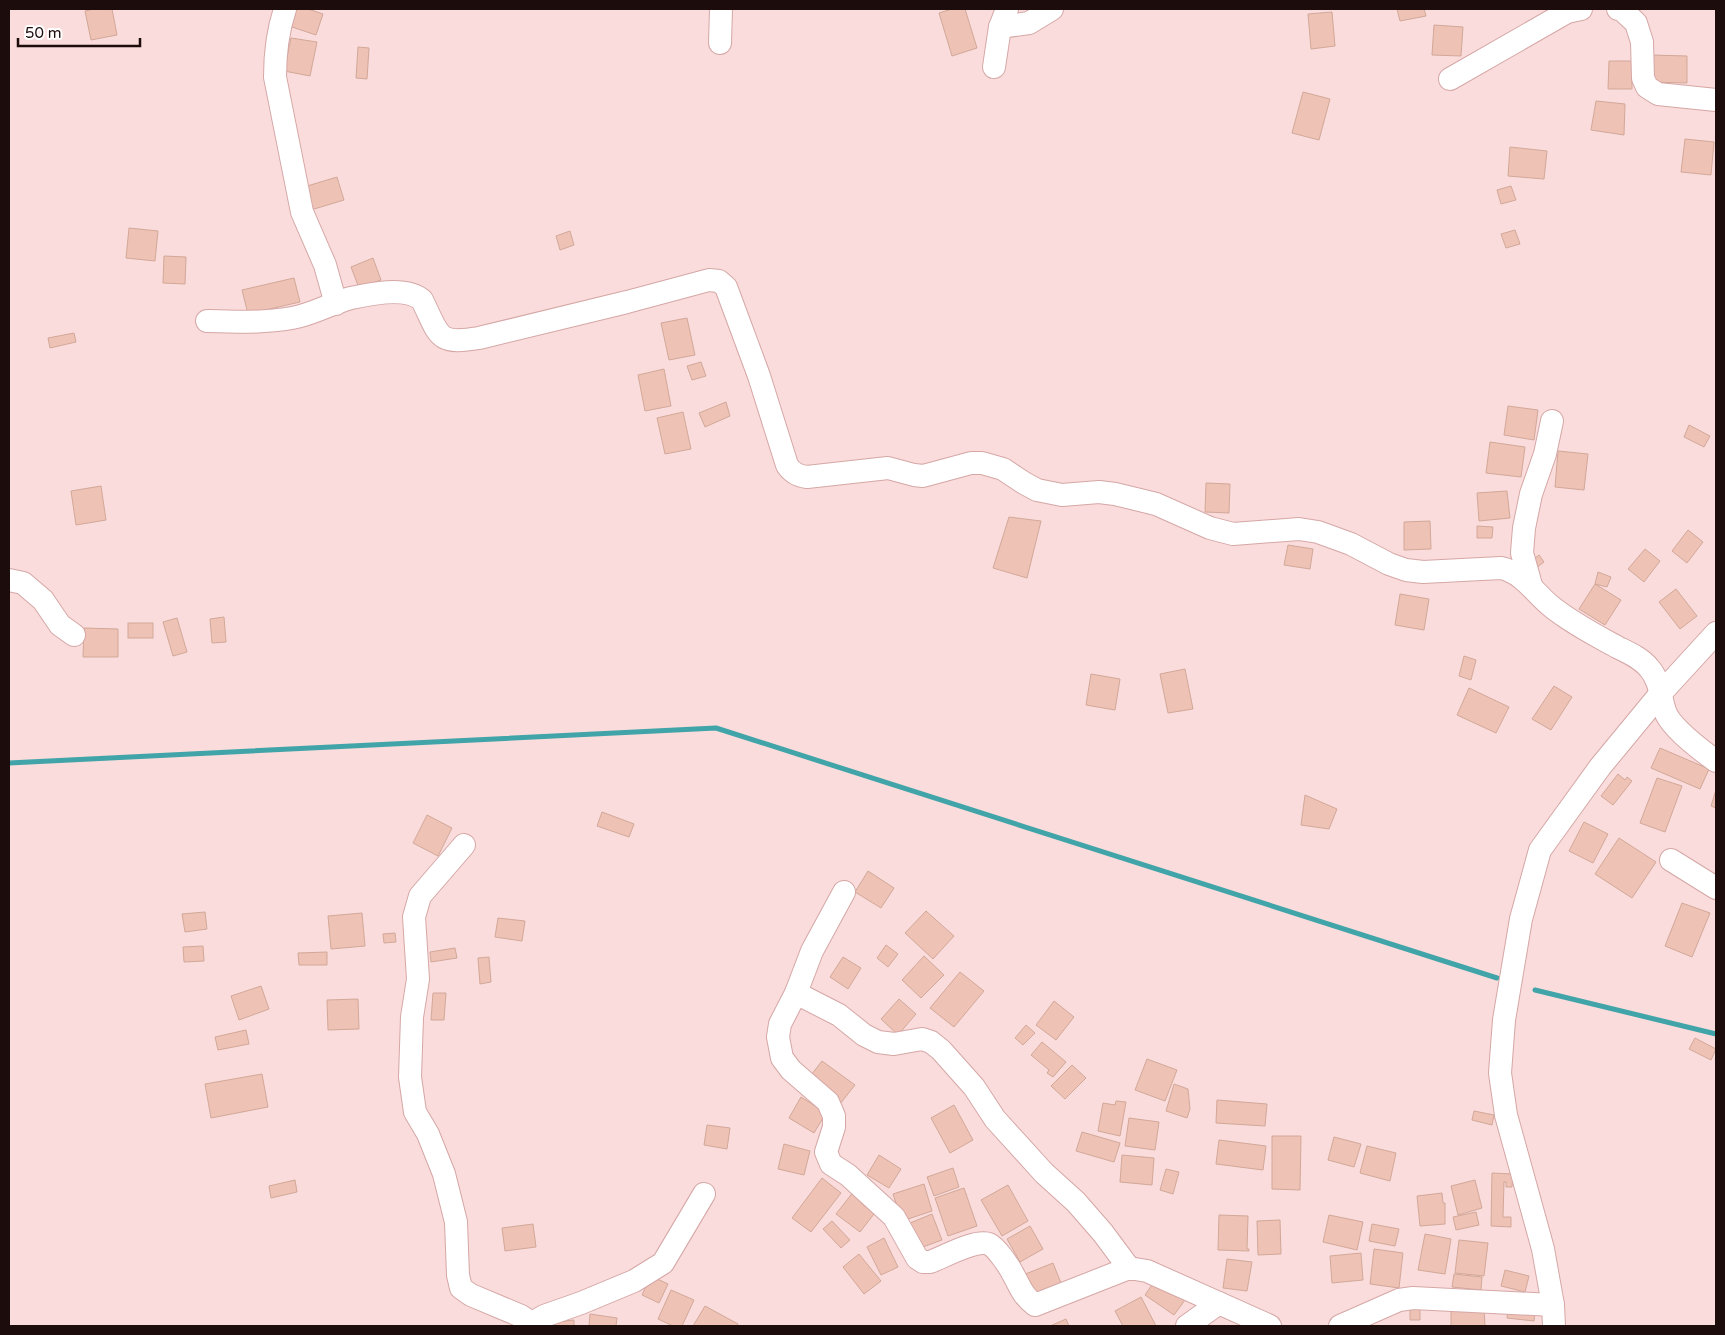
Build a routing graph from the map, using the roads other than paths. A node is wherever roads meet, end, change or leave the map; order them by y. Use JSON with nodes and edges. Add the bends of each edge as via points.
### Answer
{"nodes":[{"id":1,"x":285,"y":9,"type":"edge"},
{"id":2,"x":721,"y":9,"type":"edge"},
{"id":3,"x":1052,"y":9,"type":"edge"},
{"id":4,"x":1581,"y":9,"type":"edge"},
{"id":5,"x":1618,"y":9,"type":"edge"},
{"id":6,"x":1003,"y":18,"type":"edge"},
{"id":7,"x":720,"y":44,"type":"dead end"},
{"id":8,"x":994,"y":67,"type":"dead end"},
{"id":9,"x":1450,"y":79,"type":"dead end"},
{"id":10,"x":1716,"y":100,"type":"edge"},
{"id":11,"x":336,"y":304,"type":"junction"},
{"id":12,"x":207,"y":321,"type":"dead end"},
{"id":13,"x":1552,"y":420,"type":"dead end"},
{"id":14,"x":9,"y":580,"type":"edge"},
{"id":15,"x":1531,"y":586,"type":"junction"},
{"id":16,"x":1716,"y":633,"type":"edge"},
{"id":17,"x":74,"y":634,"type":"dead end"},
{"id":18,"x":1661,"y":693,"type":"junction"},
{"id":19,"x":1716,"y":761,"type":"edge"},
{"id":20,"x":464,"y":845,"type":"dead end"},
{"id":21,"x":1671,"y":860,"type":"dead end"},
{"id":22,"x":1716,"y":888,"type":"edge"},
{"id":23,"x":844,"y":892,"type":"dead end"},
{"id":24,"x":796,"y":993,"type":"junction"},
{"id":25,"x":704,"y":1194,"type":"dead end"},
{"id":26,"x":1129,"y":1268,"type":"junction"},
{"id":27,"x":1219,"y":1303,"type":"junction"},
{"id":28,"x":1554,"y":1316,"type":"edge"},
{"id":29,"x":532,"y":1325,"type":"edge"},
{"id":30,"x":1187,"y":1326,"type":"edge"},
{"id":31,"x":1270,"y":1326,"type":"edge"},
{"id":32,"x":1340,"y":1326,"type":"edge"}],
"edges":[{"from":1,"to":11,"type":"street","via":[[275,57],[275,77],[302,212],[325,265]]},
{"from":2,"to":7,"type":"street"},
{"from":3,"to":6,"type":"street","via":[[1029,23]]},
{"from":4,"to":9,"type":"street","via":[[1568,12]]},
{"from":5,"to":10,"type":"street","via":[[1636,23],[1642,42],[1643,78],[1647,87],[1658,94]]},
{"from":6,"to":8,"type":"street"},
{"from":11,"to":12,"type":"street","via":[[314,313],[274,320]]},
{"from":11,"to":15,"type":"street","via":[[349,298],[383,293],[414,295],[422,300],[441,335],[459,341],[715,279],[726,287],[787,465],[798,476],[888,468],[922,476],[971,463],[982,464],[1003,469],[1037,490],[1062,495],[1116,494],[1156,504],[1210,528],[1233,534],[1299,529],[1318,532],[1406,570],[1501,568],[1511,571]]},
{"from":13,"to":15,"type":"street","via":[[1524,528],[1522,553]]},
{"from":14,"to":17,"type":"street","via":[[23,582],[44,600],[60,625]]},
{"from":15,"to":18,"type":"street","via":[[1569,620],[1636,656],[1656,678]]},
{"from":16,"to":18,"type":"street"},
{"from":18,"to":19,"type":"street","via":[[1670,719],[1694,745]]},
{"from":18,"to":28,"type":"street","via":[[1600,767],[1540,850],[1520,928],[1504,1020],[1500,1073],[1506,1115],[1542,1249]]},
{"from":20,"to":29,"type":"street","via":[[420,896],[414,917],[418,979],[412,1016],[410,1077],[415,1112],[444,1174],[456,1222],[461,1288],[470,1295],[521,1316]]},
{"from":21,"to":22,"type":"street"},
{"from":23,"to":24,"type":"street","via":[[812,950]]},
{"from":24,"to":26,"type":"street","via":[[839,1015],[878,1042],[894,1044],[922,1039],[941,1050],[974,1087],[995,1119],[1076,1202]]},
{"from":24,"to":26,"type":"street","via":[[780,1024],[778,1037],[782,1058],[828,1102],[834,1116],[826,1152],[831,1164],[848,1175],[894,1217],[917,1258],[930,1262],[977,1243],[987,1243],[994,1246],[1026,1298],[1036,1305]]},
{"from":25,"to":29,"type":"street","via":[[662,1263],[634,1280],[544,1316]]},
{"from":26,"to":27,"type":"street","via":[[1147,1271]]},
{"from":27,"to":30,"type":"street"},
{"from":27,"to":31,"type":"street"},
{"from":28,"to":32,"type":"street","via":[[1413,1298],[1399,1300]]}]}
